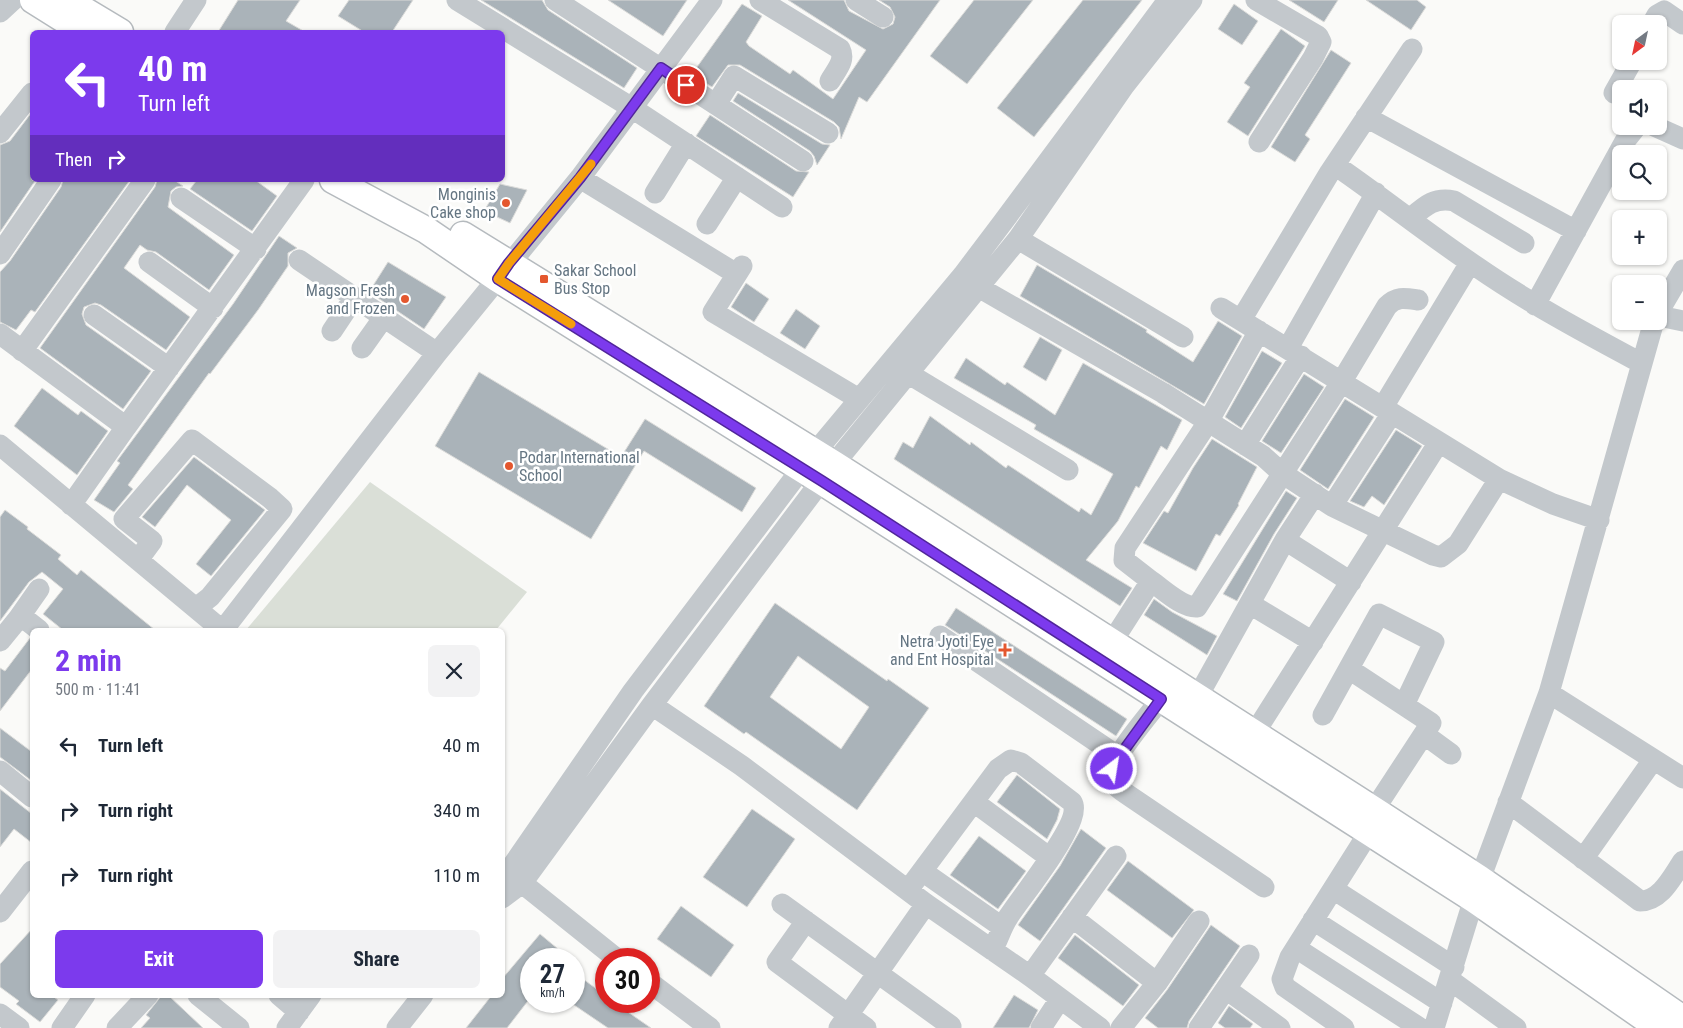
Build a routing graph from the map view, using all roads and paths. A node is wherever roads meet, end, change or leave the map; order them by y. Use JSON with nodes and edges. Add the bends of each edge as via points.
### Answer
{"nodes":[{"id":1,"x":13,"y":0,"type":"edge"},
{"id":2,"x":33,"y":0,"type":"edge"},
{"id":3,"x":67,"y":0,"type":"edge"},
{"id":4,"x":196,"y":0,"type":"edge"},
{"id":5,"x":457,"y":0,"type":"edge"},
{"id":6,"x":712,"y":0,"type":"edge"},
{"id":7,"x":760,"y":0,"type":"edge"},
{"id":8,"x":856,"y":0,"type":"edge"},
{"id":9,"x":1168,"y":0,"type":"edge"},
{"id":10,"x":1192,"y":0,"type":"edge"},
{"id":11,"x":1256,"y":0,"type":"edge"},
{"id":12,"x":566,"y":3,"type":"edge"},
{"id":13,"x":0,"y":12,"type":"edge"},
{"id":14,"x":1657,"y":15,"type":"edge"},
{"id":15,"x":883,"y":17,"type":"dead end"},
{"id":16,"x":1683,"y":24,"type":"edge"},
{"id":17,"x":79,"y":30,"type":"edge"},
{"id":18,"x":117,"y":30,"type":"edge"},
{"id":19,"x":176,"y":30,"type":"edge"},
{"id":20,"x":1412,"y":49,"type":"dead end"},
{"id":21,"x":661,"y":68,"type":"junction"},
{"id":22,"x":830,"y":81,"type":"dead end"},
{"id":23,"x":30,"y":96,"type":"edge"},
{"id":24,"x":716,"y":104,"type":"junction"},
{"id":25,"x":632,"y":108,"type":"junction"},
{"id":26,"x":1366,"y":117,"type":"junction"},
{"id":27,"x":1667,"y":132,"type":"edge"},
{"id":28,"x":828,"y":133,"type":"dead end"},
{"id":29,"x":0,"y":134,"type":"edge"},
{"id":30,"x":1630,"y":135,"type":"edge"},
{"id":31,"x":1683,"y":139,"type":"edge"},
{"id":32,"x":1259,"y":142,"type":"dead end"},
{"id":33,"x":686,"y":143,"type":"junction"},
{"id":34,"x":803,"y":161,"type":"dead end"},
{"id":35,"x":1335,"y":165,"type":"junction"},
{"id":36,"x":737,"y":177,"type":"junction"},
{"id":37,"x":580,"y":178,"type":"junction"},
{"id":38,"x":50,"y":182,"type":"edge"},
{"id":39,"x":144,"y":182,"type":"edge"},
{"id":40,"x":303,"y":182,"type":"edge"},
{"id":41,"x":336,"y":182,"type":"edge"},
{"id":42,"x":370,"y":182,"type":"edge"},
{"id":43,"x":655,"y":193,"type":"dead end"},
{"id":44,"x":1376,"y":193,"type":"junction"},
{"id":45,"x":181,"y":198,"type":"dead end"},
{"id":46,"x":782,"y":207,"type":"dead end"},
{"id":47,"x":1410,"y":219,"type":"junction"},
{"id":48,"x":707,"y":224,"type":"dead end"},
{"id":49,"x":1576,"y":231,"type":"junction"},
{"id":50,"x":1018,"y":239,"type":"junction"},
{"id":51,"x":1524,"y":242,"type":"dead end"},
{"id":52,"x":256,"y":249,"type":"junction"},
{"id":53,"x":0,"y":254,"type":"edge"},
{"id":54,"x":299,"y":260,"type":"dead end"},
{"id":55,"x":149,"y":262,"type":"dead end"},
{"id":56,"x":1470,"y":263,"type":"junction"},
{"id":57,"x":1683,"y":270,"type":"edge"},
{"id":58,"x":504,"y":271,"type":"junction"},
{"id":59,"x":980,"y":288,"type":"junction"},
{"id":60,"x":1667,"y":297,"type":"edge"},
{"id":61,"x":354,"y":298,"type":"junction"},
{"id":62,"x":1418,"y":300,"type":"dead end"},
{"id":63,"x":1535,"y":305,"type":"junction"},
{"id":64,"x":213,"y":308,"type":"junction"},
{"id":65,"x":1221,"y":308,"type":"dead end"},
{"id":66,"x":94,"y":315,"type":"dead end"},
{"id":67,"x":384,"y":318,"type":"junction"},
{"id":68,"x":1667,"y":318,"type":"edge"},
{"id":69,"x":1241,"y":320,"type":"junction"},
{"id":70,"x":1683,"y":321,"type":"edge"},
{"id":71,"x":1651,"y":330,"type":"edge"},
{"id":72,"x":332,"y":331,"type":"dead end"},
{"id":73,"x":1259,"y":331,"type":"junction"},
{"id":74,"x":0,"y":334,"type":"edge"},
{"id":75,"x":1182,"y":337,"type":"dead end"},
{"id":76,"x":362,"y":348,"type":"dead end"},
{"id":77,"x":22,"y":351,"type":"junction"},
{"id":78,"x":1295,"y":352,"type":"junction"},
{"id":79,"x":437,"y":353,"type":"junction"},
{"id":80,"x":1641,"y":363,"type":"junction"},
{"id":81,"x":169,"y":368,"type":"junction"},
{"id":82,"x":909,"y":374,"type":"junction"},
{"id":83,"x":1342,"y":381,"type":"junction"},
{"id":84,"x":859,"y":400,"type":"junction"},
{"id":85,"x":1387,"y":410,"type":"junction"},
{"id":86,"x":1208,"y":422,"type":"junction"},
{"id":87,"x":126,"y":427,"type":"junction"},
{"id":88,"x":1439,"y":442,"type":"junction"},
{"id":89,"x":0,"y":445,"type":"edge"},
{"id":90,"x":1245,"y":445,"type":"junction"},
{"id":91,"x":818,"y":466,"type":"junction"},
{"id":92,"x":1068,"y":470,"type":"dead end"},
{"id":93,"x":1282,"y":473,"type":"junction"},
{"id":94,"x":1499,"y":479,"type":"junction"},
{"id":95,"x":1315,"y":494,"type":"junction"},
{"id":96,"x":71,"y":505,"type":"junction"},
{"id":97,"x":1332,"y":506,"type":"junction"},
{"id":98,"x":1599,"y":520,"type":"junction"},
{"id":99,"x":1382,"y":532,"type":"junction"},
{"id":100,"x":1285,"y":540,"type":"junction"},
{"id":101,"x":138,"y":560,"type":"junction"},
{"id":102,"x":1151,"y":581,"type":"junction"},
{"id":103,"x":1351,"y":582,"type":"junction"},
{"id":104,"x":40,"y":589,"type":"dead end"},
{"id":105,"x":1250,"y":604,"type":"junction"},
{"id":106,"x":196,"y":608,"type":"junction"},
{"id":107,"x":18,"y":619,"type":"junction"},
{"id":108,"x":36,"y":628,"type":"edge"},
{"id":109,"x":221,"y":628,"type":"edge"},
{"id":110,"x":225,"y":628,"type":"edge"},
{"id":111,"x":940,"y":636,"type":"dead end"},
{"id":112,"x":0,"y":640,"type":"edge"},
{"id":113,"x":1112,"y":642,"type":"junction"},
{"id":114,"x":1313,"y":642,"type":"junction"},
{"id":115,"x":1349,"y":669,"type":"junction"},
{"id":116,"x":1550,"y":693,"type":"junction"},
{"id":117,"x":1197,"y":698,"type":"junction"},
{"id":118,"x":1161,"y":699,"type":"junction"},
{"id":119,"x":652,"y":705,"type":"junction"},
{"id":120,"x":1404,"y":705,"type":"junction"},
{"id":121,"x":1323,"y":715,"type":"dead end"},
{"id":122,"x":1254,"y":734,"type":"junction"},
{"id":123,"x":1424,"y":734,"type":"junction"},
{"id":124,"x":1451,"y":754,"type":"dead end"},
{"id":125,"x":1119,"y":757,"type":"junction"},
{"id":126,"x":1653,"y":760,"type":"junction"},
{"id":127,"x":0,"y":771,"type":"edge"},
{"id":128,"x":1683,"y":778,"type":"edge"},
{"id":129,"x":30,"y":795,"type":"edge"},
{"id":130,"x":974,"y":802,"type":"junction"},
{"id":131,"x":1508,"y":802,"type":"junction"},
{"id":132,"x":1372,"y":821,"type":"junction"},
{"id":133,"x":1116,"y":856,"type":"dead end"},
{"id":134,"x":1050,"y":858,"type":"junction"},
{"id":135,"x":1583,"y":859,"type":"junction"},
{"id":136,"x":1683,"y":862,"type":"edge"},
{"id":137,"x":922,"y":870,"type":"junction"},
{"id":138,"x":30,"y":873,"type":"edge"},
{"id":139,"x":509,"y":877,"type":"edge"},
{"id":140,"x":1264,"y":887,"type":"dead end"},
{"id":141,"x":505,"y":889,"type":"edge"},
{"id":142,"x":1333,"y":889,"type":"junction"},
{"id":143,"x":1477,"y":889,"type":"junction"},
{"id":144,"x":908,"y":890,"type":"junction"},
{"id":145,"x":3,"y":901,"type":"edge"},
{"id":146,"x":782,"y":904,"type":"dead end"},
{"id":147,"x":926,"y":904,"type":"junction"},
{"id":148,"x":1072,"y":917,"type":"junction"},
{"id":149,"x":1313,"y":920,"type":"junction"},
{"id":150,"x":806,"y":921,"type":"junction"},
{"id":151,"x":1199,"y":921,"type":"dead end"},
{"id":152,"x":1002,"y":927,"type":"junction"},
{"id":153,"x":603,"y":948,"type":"edge"},
{"id":154,"x":1296,"y":948,"type":"junction"},
{"id":155,"x":992,"y":950,"type":"junction"},
{"id":156,"x":1249,"y":955,"type":"dead end"},
{"id":157,"x":878,"y":973,"type":"junction"},
{"id":158,"x":1452,"y":974,"type":"junction"},
{"id":159,"x":1030,"y":976,"type":"junction"},
{"id":160,"x":1157,"y":983,"type":"junction"},
{"id":161,"x":1226,"y":989,"type":"junction"},
{"id":162,"x":660,"y":990,"type":"edge"},
{"id":163,"x":83,"y":998,"type":"edge"},
{"id":164,"x":145,"y":998,"type":"edge"},
{"id":165,"x":202,"y":998,"type":"edge"},
{"id":166,"x":283,"y":998,"type":"edge"},
{"id":167,"x":421,"y":998,"type":"edge"},
{"id":168,"x":1060,"y":999,"type":"junction"},
{"id":169,"x":1442,"y":1003,"type":"junction"},
{"id":170,"x":299,"y":1012,"type":"edge"},
{"id":171,"x":0,"y":1014,"type":"edge"},
{"id":172,"x":1683,"y":1019,"type":"edge"},
{"id":173,"x":844,"y":1021,"type":"edge"},
{"id":174,"x":937,"y":1023,"type":"edge"},
{"id":175,"x":19,"y":1028,"type":"edge"},
{"id":176,"x":62,"y":1028,"type":"edge"},
{"id":177,"x":117,"y":1028,"type":"edge"},
{"id":178,"x":239,"y":1028,"type":"edge"},
{"id":179,"x":397,"y":1028,"type":"edge"},
{"id":180,"x":710,"y":1028,"type":"edge"},
{"id":181,"x":866,"y":1028,"type":"edge"},
{"id":182,"x":1041,"y":1028,"type":"edge"},
{"id":183,"x":1100,"y":1028,"type":"edge"},
{"id":184,"x":1121,"y":1028,"type":"edge"},
{"id":185,"x":1199,"y":1028,"type":"edge"},
{"id":186,"x":1280,"y":1028,"type":"edge"},
{"id":187,"x":1344,"y":1028,"type":"edge"},
{"id":188,"x":1420,"y":1028,"type":"edge"},
{"id":189,"x":1434,"y":1028,"type":"edge"},
{"id":190,"x":1516,"y":1028,"type":"edge"},
{"id":191,"x":1659,"y":1028,"type":"edge"}],
"edges":[{"from":1,"to":13,"type":"street"},
{"from":2,"to":17,"type":"main road"},
{"from":3,"to":18,"type":"main road"},
{"from":4,"to":19,"type":"street"},
{"from":5,"to":25,"type":"street"},
{"from":6,"to":21,"type":"street"},
{"from":7,"to":22,"type":"street","via":[[840,48],[842,60]]},
{"from":8,"to":15,"type":"street"},
{"from":9,"to":84,"type":"street","via":[[992,237]]},
{"from":10,"to":50,"type":"street","via":[[1124,86]]},
{"from":11,"to":32,"type":"street","via":[[1318,36],[1320,42]]},
{"from":12,"to":21,"type":"street"},
{"from":14,"to":16,"type":"street","via":[[1664,11]]},
{"from":20,"to":26,"type":"street"},
{"from":21,"to":24,"type":"street"},
{"from":21,"to":25,"type":"street"},
{"from":23,"to":29,"type":"street"},
{"from":24,"to":28,"type":"street","via":[[734,76]]},
{"from":24,"to":34,"type":"street"},
{"from":25,"to":33,"type":"street"},
{"from":25,"to":37,"type":"street"},
{"from":26,"to":35,"type":"street"},
{"from":26,"to":49,"type":"street"},
{"from":27,"to":31,"type":"street"},
{"from":30,"to":49,"type":"street"},
{"from":33,"to":36,"type":"street"},
{"from":33,"to":43,"type":"street"},
{"from":35,"to":44,"type":"street"},
{"from":35,"to":69,"type":"street"},
{"from":36,"to":46,"type":"street"},
{"from":36,"to":48,"type":"street"},
{"from":37,"to":58,"type":"street"},
{"from":37,"to":84,"type":"street","via":[[736,268],[713,312]]},
{"from":38,"to":53,"type":"street"},
{"from":39,"to":77,"type":"street"},
{"from":40,"to":52,"type":"street"},
{"from":41,"to":58,"type":"main road"},
{"from":42,"to":58,"type":"main road"},
{"from":44,"to":47,"type":"street"},
{"from":44,"to":78,"type":"street"},
{"from":45,"to":52,"type":"street"},
{"from":47,"to":51,"type":"street","via":[[1435,200],[1454,201]]},
{"from":47,"to":56,"type":"street"},
{"from":49,"to":63,"type":"street"},
{"from":50,"to":59,"type":"street"},
{"from":50,"to":75,"type":"street"},
{"from":52,"to":64,"type":"street"},
{"from":54,"to":61,"type":"street"},
{"from":55,"to":64,"type":"street"},
{"from":56,"to":63,"type":"street"},
{"from":56,"to":85,"type":"street"},
{"from":57,"to":60,"type":"street"},
{"from":58,"to":79,"type":"street"},
{"from":58,"to":91,"type":"main road"},
{"from":59,"to":82,"type":"street"},
{"from":59,"to":86,"type":"street"},
{"from":61,"to":67,"type":"street"},
{"from":61,"to":72,"type":"street"},
{"from":62,"to":83,"type":"street","via":[[1393,300]]},
{"from":63,"to":80,"type":"street"},
{"from":64,"to":81,"type":"street"},
{"from":65,"to":69,"type":"street"},
{"from":66,"to":81,"type":"street"},
{"from":67,"to":76,"type":"street"},
{"from":67,"to":79,"type":"street"},
{"from":68,"to":70,"type":"street"},
{"from":69,"to":73,"type":"street"},
{"from":71,"to":80,"type":"street"},
{"from":73,"to":78,"type":"street"},
{"from":73,"to":86,"type":"street"},
{"from":74,"to":77,"type":"street"},
{"from":77,"to":87,"type":"street"},
{"from":78,"to":83,"type":"street"},
{"from":78,"to":90,"type":"street"},
{"from":79,"to":110,"type":"street"},
{"from":80,"to":98,"type":"street"},
{"from":81,"to":87,"type":"street"},
{"from":82,"to":91,"type":"street"},
{"from":82,"to":92,"type":"street"},
{"from":83,"to":85,"type":"street"},
{"from":83,"to":93,"type":"street"},
{"from":84,"to":91,"type":"street"},
{"from":85,"to":88,"type":"street"},
{"from":85,"to":97,"type":"street"},
{"from":86,"to":90,"type":"street"},
{"from":86,"to":102,"type":"street","via":[[1125,548],[1124,560]]},
{"from":87,"to":96,"type":"street"},
{"from":88,"to":94,"type":"street"},
{"from":88,"to":99,"type":"street"},
{"from":89,"to":96,"type":"street"},
{"from":90,"to":93,"type":"street"},
{"from":91,"to":113,"type":"main road"},
{"from":91,"to":118,"type":"main road"},
{"from":91,"to":119,"type":"street"},
{"from":91,"to":139,"type":"street","via":[[633,691]]},
{"from":93,"to":95,"type":"street"},
{"from":93,"to":102,"type":"street","via":[[1197,607]]},
{"from":94,"to":98,"type":"street","via":[[1553,504]]},
{"from":94,"to":99,"type":"street","via":[[1458,544],[1441,557],[1432,556]]},
{"from":95,"to":97,"type":"street"},
{"from":95,"to":100,"type":"street"},
{"from":96,"to":101,"type":"street"},
{"from":97,"to":99,"type":"street"},
{"from":98,"to":116,"type":"street"},
{"from":99,"to":103,"type":"street"},
{"from":100,"to":103,"type":"street"},
{"from":100,"to":105,"type":"street"},
{"from":101,"to":106,"type":"street"},
{"from":101,"to":106,"type":"street","via":[[152,541],[124,519],[192,440],[270,498],[282,509],[210,597]]},
{"from":102,"to":113,"type":"street"},
{"from":103,"to":114,"type":"street"},
{"from":104,"to":107,"type":"street"},
{"from":105,"to":114,"type":"street"},
{"from":105,"to":117,"type":"street"},
{"from":106,"to":109,"type":"street"},
{"from":107,"to":108,"type":"street","via":[[25,619]]},
{"from":107,"to":112,"type":"street"},
{"from":111,"to":125,"type":"street"},
{"from":113,"to":117,"type":"main road"},
{"from":114,"to":122,"type":"street"},
{"from":115,"to":120,"type":"street"},
{"from":115,"to":120,"type":"street","via":[[1379,614],[1434,642]]},
{"from":115,"to":121,"type":"street"},
{"from":116,"to":126,"type":"street"},
{"from":116,"to":131,"type":"street"},
{"from":117,"to":122,"type":"main road"},
{"from":118,"to":125,"type":"street"},
{"from":118,"to":132,"type":"main road"},
{"from":119,"to":139,"type":"street"},
{"from":119,"to":144,"type":"street","via":[[742,766]]},
{"from":120,"to":123,"type":"street","via":[[1431,723]]},
{"from":122,"to":132,"type":"main road"},
{"from":123,"to":124,"type":"street"},
{"from":123,"to":132,"type":"street"},
{"from":125,"to":140,"type":"street","via":[[1112,769],[1111,779],[1116,786]]},
{"from":126,"to":128,"type":"street"},
{"from":126,"to":135,"type":"street"},
{"from":127,"to":129,"type":"street"},
{"from":130,"to":134,"type":"street"},
{"from":130,"to":134,"type":"street","via":[[1004,763],[1011,760],[1021,763],[1061,792],[1074,805],[1071,825]]},
{"from":130,"to":137,"type":"street"},
{"from":131,"to":135,"type":"street"},
{"from":131,"to":143,"type":"street"},
{"from":132,"to":142,"type":"street"},
{"from":132,"to":143,"type":"main road"},
{"from":133,"to":148,"type":"street"},
{"from":134,"to":152,"type":"street"},
{"from":135,"to":136,"type":"street","via":[[1640,901],[1656,897]]},
{"from":137,"to":144,"type":"street"},
{"from":137,"to":152,"type":"street"},
{"from":138,"to":145,"type":"street"},
{"from":139,"to":141,"type":"street"},
{"from":139,"to":153,"type":"street"},
{"from":142,"to":149,"type":"street"},
{"from":142,"to":158,"type":"street"},
{"from":143,"to":158,"type":"street"},
{"from":143,"to":172,"type":"main road"},
{"from":143,"to":191,"type":"main road"},
{"from":144,"to":147,"type":"street"},
{"from":146,"to":150,"type":"street"},
{"from":147,"to":155,"type":"street"},
{"from":147,"to":157,"type":"street"},
{"from":148,"to":159,"type":"street"},
{"from":148,"to":160,"type":"street"},
{"from":149,"to":154,"type":"street"},
{"from":149,"to":169,"type":"street"},
{"from":150,"to":157,"type":"street"},
{"from":150,"to":173,"type":"street","via":[[776,962]]},
{"from":151,"to":160,"type":"street"},
{"from":152,"to":155,"type":"street"},
{"from":154,"to":187,"type":"street","via":[[1282,979],[1285,986]]},
{"from":154,"to":188,"type":"street"},
{"from":155,"to":159,"type":"street"},
{"from":156,"to":161,"type":"street"},
{"from":157,"to":173,"type":"street"},
{"from":157,"to":174,"type":"street"},
{"from":158,"to":169,"type":"street"},
{"from":158,"to":190,"type":"street"},
{"from":159,"to":168,"type":"street"},
{"from":160,"to":184,"type":"street"},
{"from":161,"to":185,"type":"street"},
{"from":161,"to":186,"type":"street"},
{"from":162,"to":180,"type":"street"},
{"from":163,"to":176,"type":"street"},
{"from":164,"to":177,"type":"street"},
{"from":165,"to":178,"type":"street"},
{"from":166,"to":170,"type":"street"},
{"from":167,"to":179,"type":"street"},
{"from":168,"to":182,"type":"street"},
{"from":168,"to":183,"type":"street"},
{"from":169,"to":189,"type":"street"},
{"from":171,"to":175,"type":"street"},
{"from":173,"to":181,"type":"street"}]}
